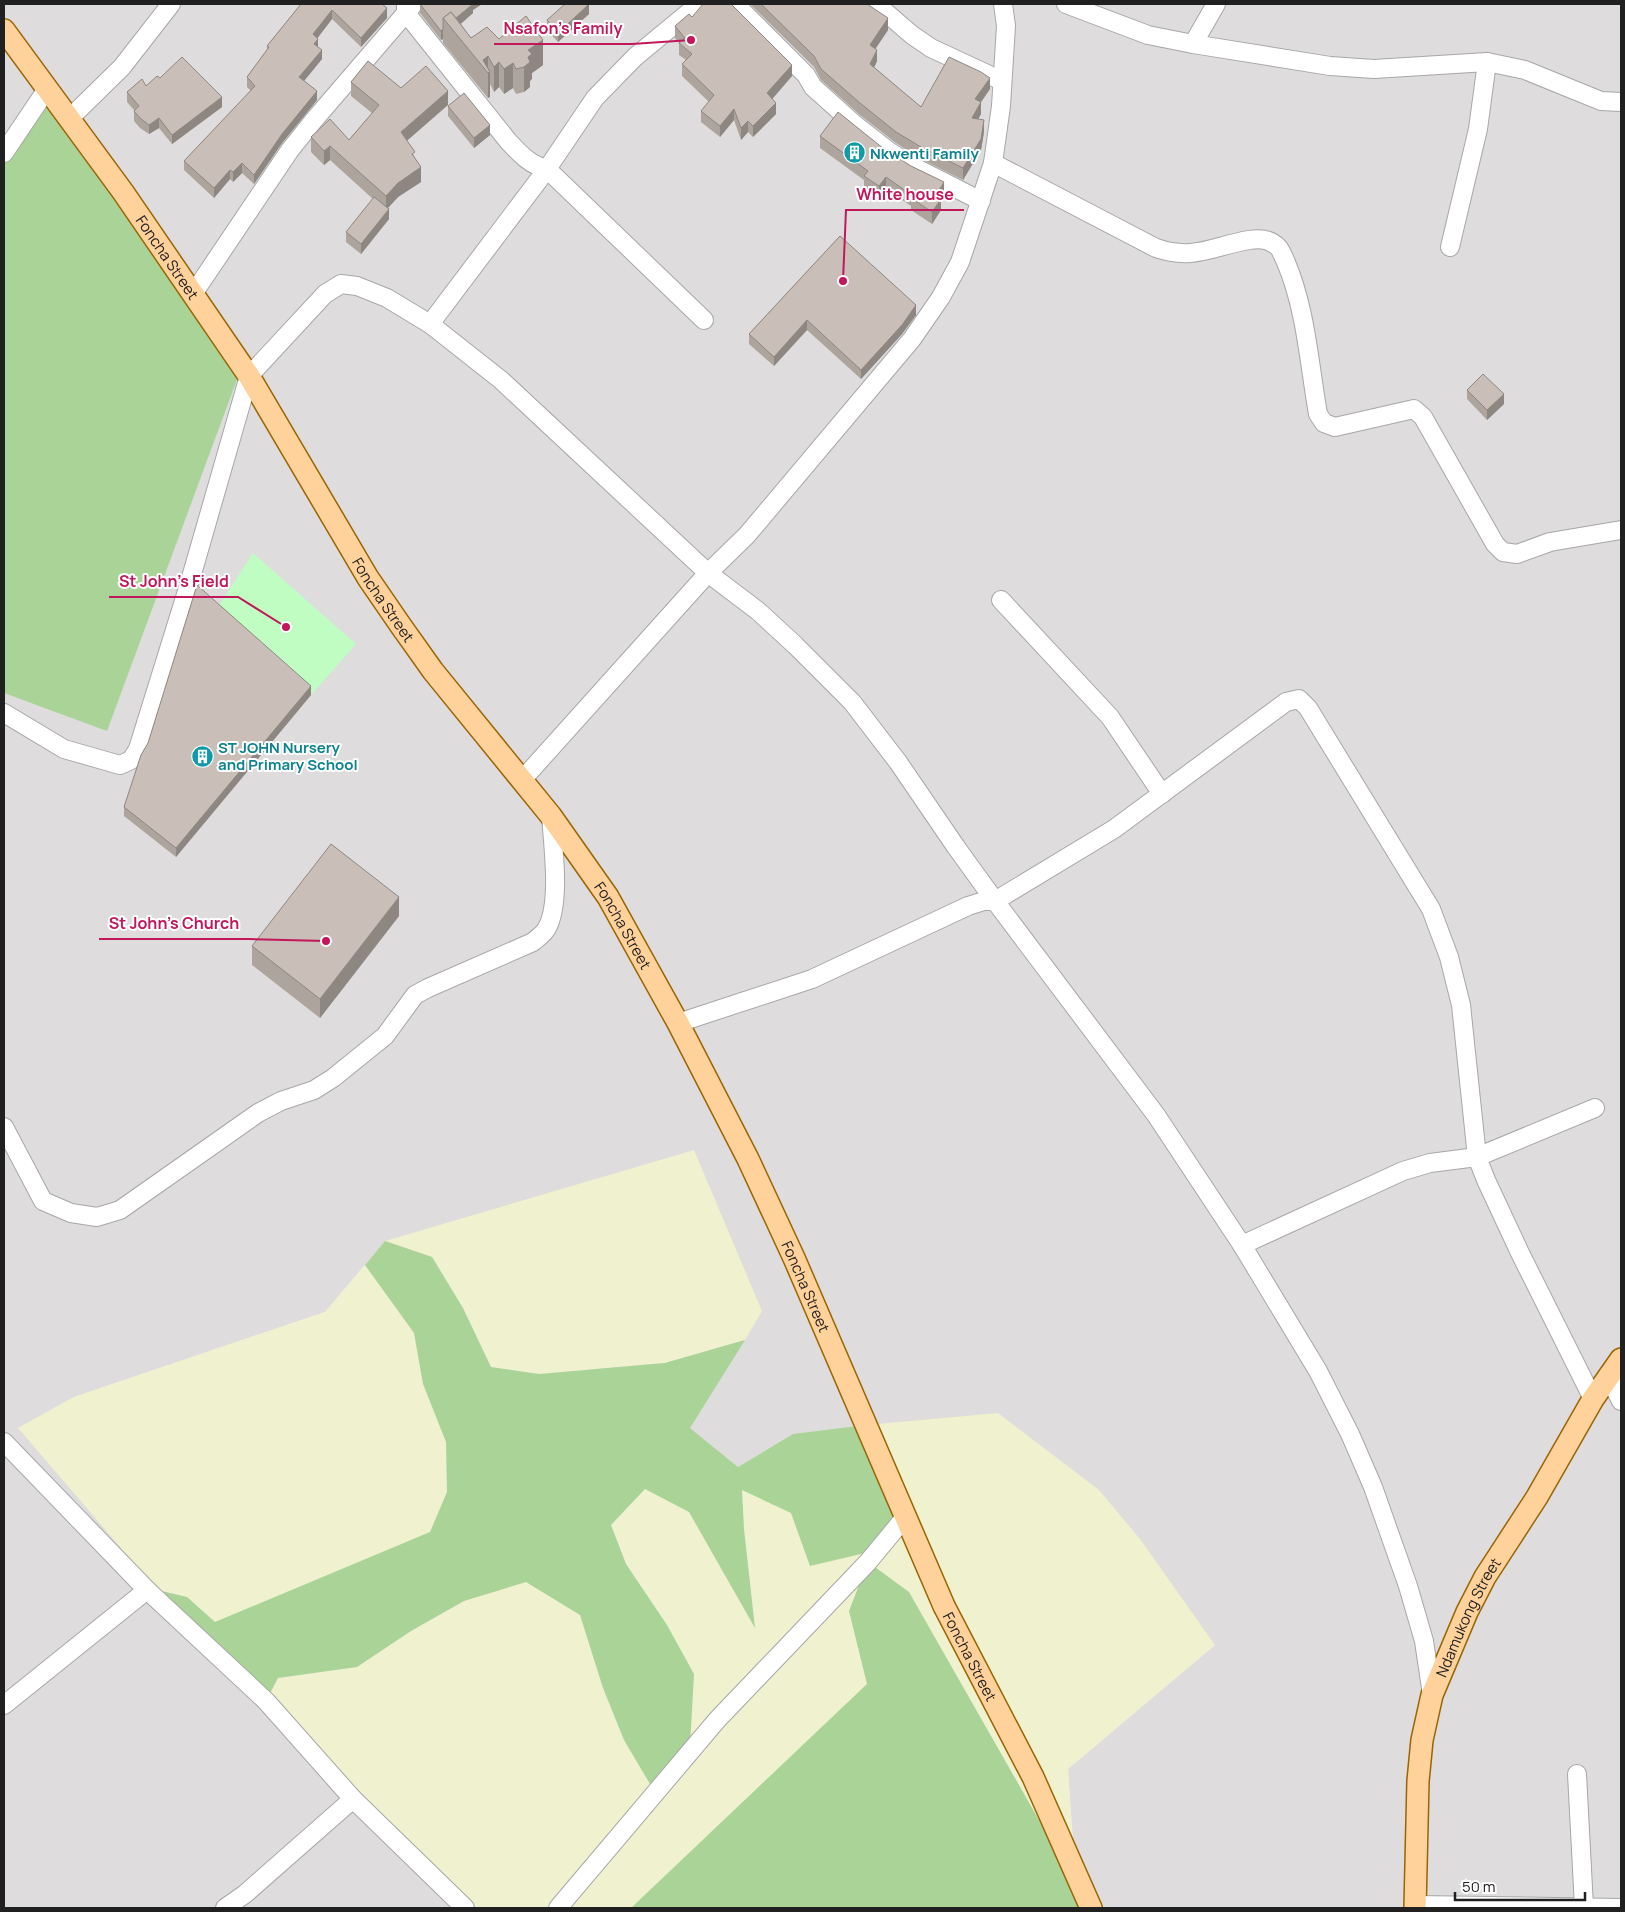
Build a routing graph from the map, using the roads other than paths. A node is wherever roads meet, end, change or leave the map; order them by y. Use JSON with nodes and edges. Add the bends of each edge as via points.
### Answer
{"nodes":[{"id":1,"x":171,"y":4,"type":"edge"},
{"id":2,"x":699,"y":4,"type":"edge"},
{"id":3,"x":735,"y":4,"type":"edge"},
{"id":4,"x":876,"y":4,"type":"edge"},
{"id":5,"x":1004,"y":4,"type":"edge"},
{"id":6,"x":1066,"y":4,"type":"edge"},
{"id":7,"x":1216,"y":4,"type":"edge"},
{"id":8,"x":409,"y":7,"type":"edge"},
{"id":9,"x":4,"y":30,"type":"edge"},
{"id":10,"x":1193,"y":44,"type":"junction"},
{"id":11,"x":1487,"y":62,"type":"junction"},
{"id":12,"x":1002,"y":81,"type":"junction"},
{"id":13,"x":47,"y":89,"type":"junction"},
{"id":14,"x":1621,"y":102,"type":"edge"},
{"id":15,"x":70,"y":118,"type":"junction"},
{"id":16,"x":4,"y":153,"type":"edge"},
{"id":17,"x":992,"y":163,"type":"junction"},
{"id":18,"x":547,"y":169,"type":"junction"},
{"id":19,"x":981,"y":201,"type":"junction"},
{"id":20,"x":1450,"y":247,"type":"dead end"},
{"id":21,"x":193,"y":294,"type":"junction"},
{"id":22,"x":704,"y":320,"type":"dead end"},
{"id":23,"x":430,"y":324,"type":"junction"},
{"id":24,"x":249,"y":376,"type":"junction"},
{"id":25,"x":1621,"y":530,"type":"edge"},
{"id":26,"x":708,"y":573,"type":"junction"},
{"id":27,"x":1000,"y":600,"type":"dead end"},
{"id":28,"x":4,"y":713,"type":"edge"},
{"id":29,"x":522,"y":780,"type":"junction"},
{"id":30,"x":1162,"y":794,"type":"junction"},
{"id":31,"x":551,"y":816,"type":"junction"},
{"id":32,"x":995,"y":901,"type":"junction"},
{"id":33,"x":678,"y":1023,"type":"junction"},
{"id":34,"x":1595,"y":1108,"type":"dead end"},
{"id":35,"x":4,"y":1127,"type":"edge"},
{"id":36,"x":1477,"y":1157,"type":"junction"},
{"id":37,"x":1242,"y":1245,"type":"junction"},
{"id":38,"x":1615,"y":1367,"type":"edge"},
{"id":39,"x":1593,"y":1399,"type":"junction"},
{"id":40,"x":1621,"y":1401,"type":"edge"},
{"id":41,"x":4,"y":1442,"type":"edge"},
{"id":42,"x":906,"y":1516,"type":"junction"},
{"id":43,"x":147,"y":1590,"type":"junction"},
{"id":44,"x":1432,"y":1695,"type":"junction"},
{"id":45,"x":4,"y":1705,"type":"edge"},
{"id":46,"x":1577,"y":1774,"type":"dead end"},
{"id":47,"x":353,"y":1799,"type":"junction"},
{"id":48,"x":1415,"y":1907,"type":"edge"},
{"id":49,"x":225,"y":1908,"type":"edge"},
{"id":50,"x":465,"y":1908,"type":"edge"},
{"id":51,"x":558,"y":1908,"type":"edge"},
{"id":52,"x":1090,"y":1908,"type":"edge"},
{"id":53,"x":1584,"y":1908,"type":"edge"},
{"id":54,"x":1621,"y":1908,"type":"edge"}],
"edges":[{"from":1,"to":15,"type":"street","via":[[122,67]]},
{"from":2,"to":18,"type":"street","via":[[611,80]]},
{"from":3,"to":19,"type":"street","via":[[806,75],[812,87],[853,123],[916,168]]},
{"from":4,"to":12,"type":"street","via":[[931,48]]},
{"from":5,"to":12,"type":"street","via":[[1006,26]]},
{"from":6,"to":10,"type":"street","via":[[1148,35]]},
{"from":7,"to":10,"type":"street"},
{"from":8,"to":18,"type":"street","via":[[508,141],[525,159]]},
{"from":8,"to":21,"type":"street","via":[[290,150]]},
{"from":9,"to":13,"type":"main road","name":"Foncha Street"},
{"from":10,"to":11,"type":"street","via":[[1330,66],[1374,69]]},
{"from":11,"to":14,"type":"street","via":[[1525,70],[1601,102]]},
{"from":11,"to":20,"type":"street","via":[[1476,138]]},
{"from":12,"to":17,"type":"street"},
{"from":13,"to":15,"type":"main road","name":"Foncha Street"},
{"from":13,"to":16,"type":"street"},
{"from":15,"to":21,"type":"main road","name":"Foncha Street"},
{"from":17,"to":19,"type":"street"},
{"from":17,"to":25,"type":"street","via":[[1173,254],[1190,254],[1251,240],[1269,240],[1283,256],[1298,298],[1318,414],[1324,424],[1335,427],[1414,410],[1423,416],[1495,544],[1503,552],[1517,554],[1550,542]]},
{"from":18,"to":22,"type":"street"},
{"from":18,"to":23,"type":"street"},
{"from":19,"to":26,"type":"street","via":[[960,262],[912,339],[746,535]]},
{"from":21,"to":24,"type":"main road","name":"Foncha Street"},
{"from":23,"to":24,"type":"street","via":[[387,298],[358,286],[341,284],[325,294]]},
{"from":23,"to":26,"type":"street","via":[[501,380]]},
{"from":24,"to":28,"type":"street","via":[[186,596],[138,749],[131,760],[120,765],[64,749]]},
{"from":24,"to":29,"type":"main road","name":"Foncha Street","via":[[395,618],[433,671]]},
{"from":26,"to":29,"type":"street"},
{"from":26,"to":32,"type":"street","via":[[758,611],[852,702]]},
{"from":27,"to":30,"type":"street","via":[[1110,717]]},
{"from":29,"to":31,"type":"main road","name":"Foncha Street"},
{"from":30,"to":32,"type":"street","via":[[1114,829]]},
{"from":30,"to":36,"type":"street","via":[[1286,702],[1299,699],[1308,708],[1431,909],[1450,957],[1461,1005]]},
{"from":31,"to":33,"type":"main road","name":"Foncha Street","via":[[608,897]]},
{"from":31,"to":35,"type":"street","via":[[555,899],[546,930],[532,942],[415,995],[385,1036],[333,1078],[314,1090],[258,1113],[120,1210],[97,1217],[71,1213],[43,1201]]},
{"from":32,"to":33,"type":"street","via":[[968,906],[812,978]]},
{"from":32,"to":37,"type":"street","via":[[1156,1115]]},
{"from":33,"to":42,"type":"main road","name":"Foncha Street","via":[[748,1159],[794,1258]]},
{"from":34,"to":36,"type":"street"},
{"from":36,"to":37,"type":"street","via":[[1430,1163],[1403,1171]]},
{"from":36,"to":39,"type":"street","via":[[1520,1253]]},
{"from":37,"to":44,"type":"street","via":[[1318,1372],[1373,1487],[1424,1641]]},
{"from":38,"to":39,"type":"main road","name":"Ndamukong Street"},
{"from":38,"to":40,"type":"street"},
{"from":39,"to":44,"type":"main road","name":"Ndamukong Street","via":[[1467,1612]]},
{"from":41,"to":43,"type":"street"},
{"from":42,"to":51,"type":"street","via":[[868,1562],[717,1720]]},
{"from":42,"to":52,"type":"main road","name":"Foncha Street","via":[[944,1606],[1032,1778]]},
{"from":43,"to":45,"type":"street"},
{"from":43,"to":47,"type":"street","via":[[266,1701]]},
{"from":44,"to":48,"type":"main road","name":"Ndamukong Street","via":[[1422,1740],[1418,1781]]},
{"from":46,"to":53,"type":"street"},
{"from":47,"to":49,"type":"street"},
{"from":47,"to":50,"type":"street"},
{"from":48,"to":53,"type":"street"},
{"from":53,"to":54,"type":"street"}]}
